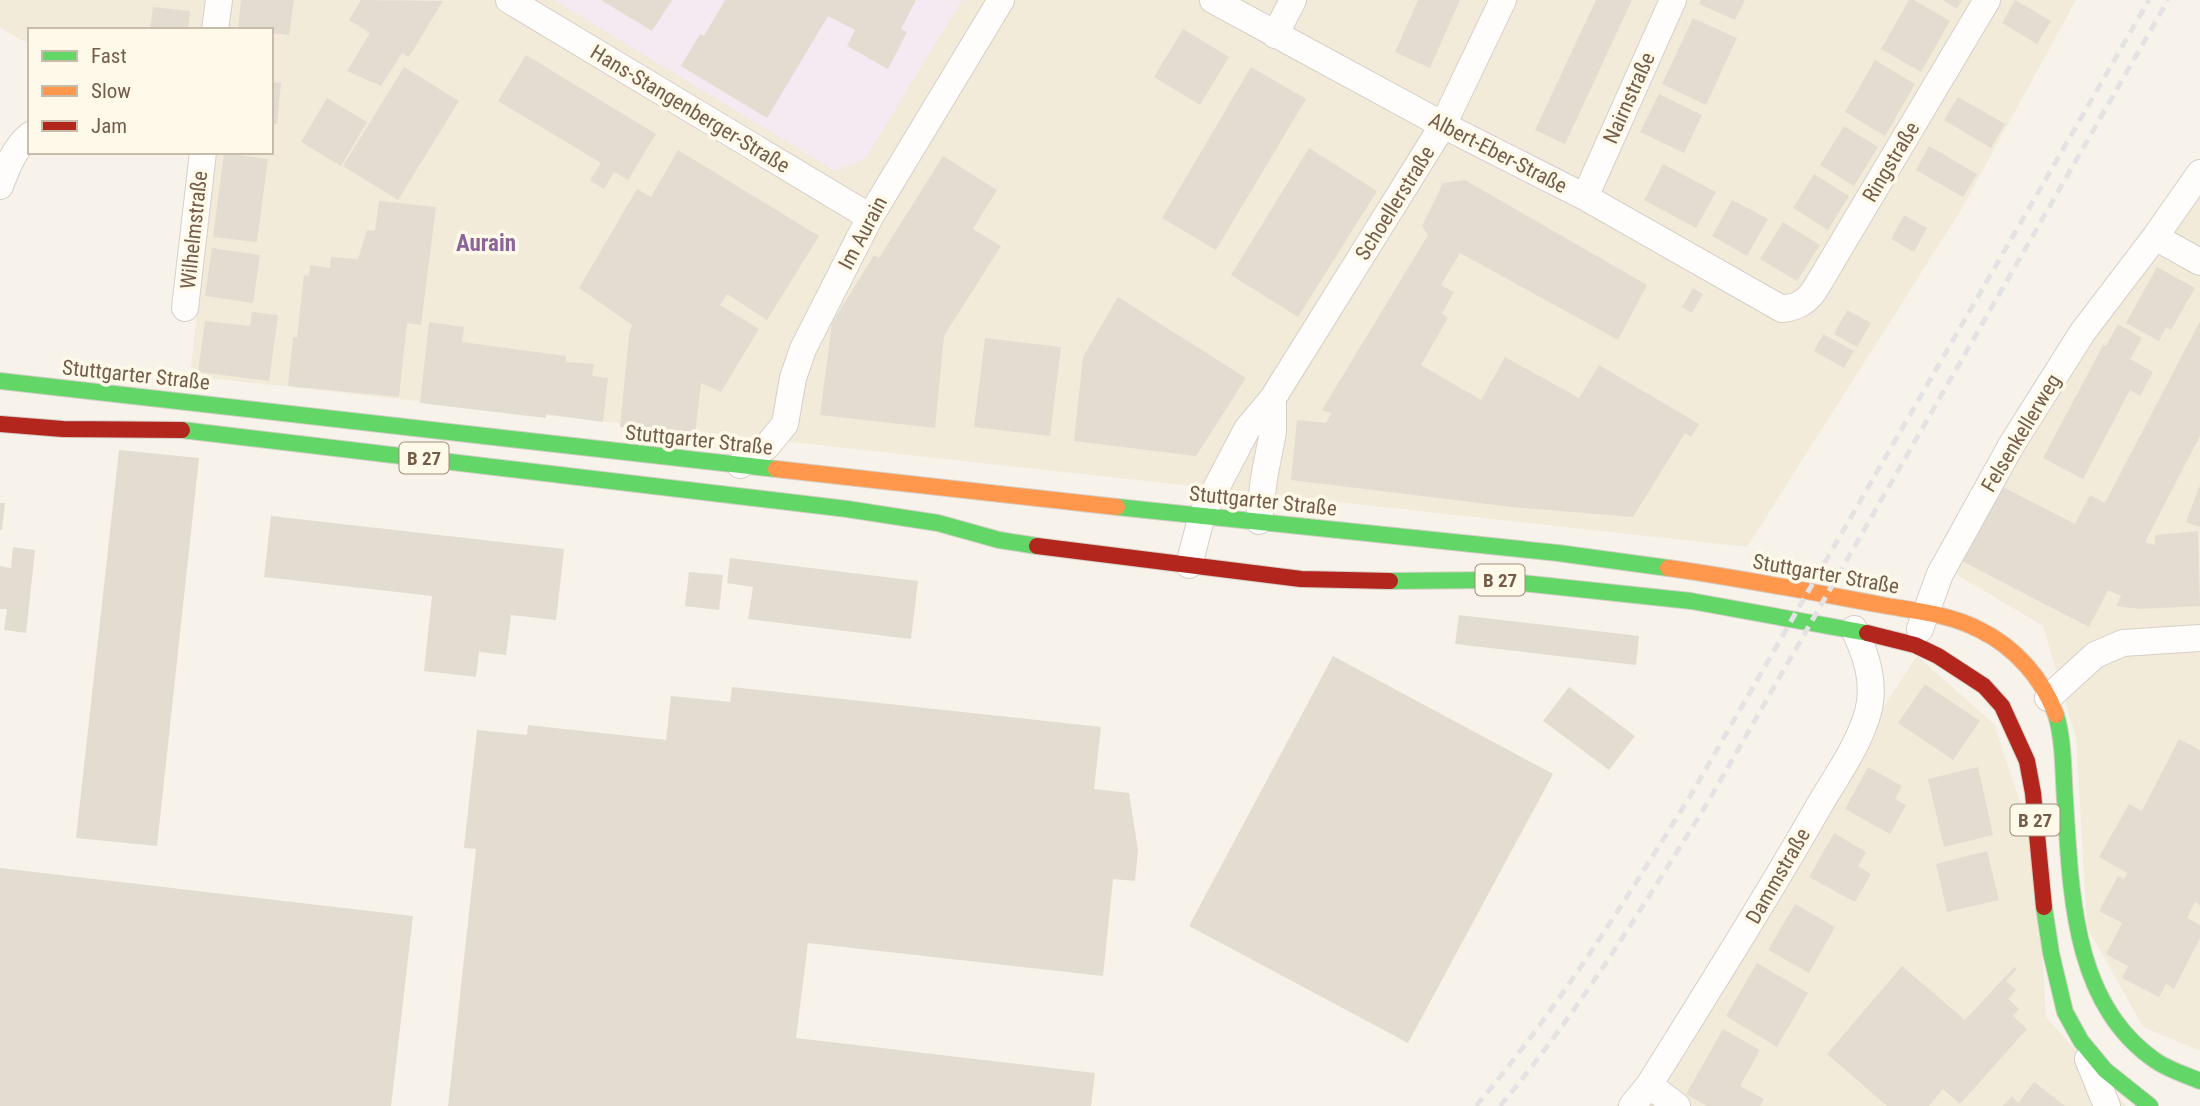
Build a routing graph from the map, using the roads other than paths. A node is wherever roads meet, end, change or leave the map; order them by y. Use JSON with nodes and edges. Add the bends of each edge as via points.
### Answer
{"nodes":[{"id":1,"x":219,"y":0,"type":"edge"},
{"id":2,"x":509,"y":0,"type":"edge"},
{"id":3,"x":1001,"y":0,"type":"edge"},
{"id":4,"x":1213,"y":0,"type":"edge"},
{"id":5,"x":1293,"y":0,"type":"edge"},
{"id":6,"x":1503,"y":0,"type":"edge"},
{"id":7,"x":1673,"y":0,"type":"edge"},
{"id":8,"x":1987,"y":0,"type":"edge"},
{"id":9,"x":215,"y":28,"type":"edge"},
{"id":10,"x":1275,"y":35,"type":"junction"},
{"id":11,"x":1443,"y":125,"type":"junction"},
{"id":12,"x":28,"y":136,"type":"edge"},
{"id":13,"x":203,"y":154,"type":"edge"},
{"id":14,"x":2200,"y":173,"type":"edge"},
{"id":15,"x":0,"y":186,"type":"edge"},
{"id":16,"x":1584,"y":197,"type":"junction"},
{"id":17,"x":870,"y":217,"type":"junction"},
{"id":18,"x":2155,"y":237,"type":"junction"},
{"id":19,"x":2200,"y":262,"type":"edge"},
{"id":20,"x":186,"y":308,"type":"dead end"},
{"id":21,"x":1782,"y":309,"type":"joint"},
{"id":22,"x":0,"y":381,"type":"edge"},
{"id":23,"x":1273,"y":398,"type":"junction"},
{"id":24,"x":0,"y":424,"type":"edge"},
{"id":25,"x":740,"y":466,"type":"junction"},
{"id":26,"x":1202,"y":516,"type":"junction"},
{"id":27,"x":1259,"y":521,"type":"junction"},
{"id":28,"x":1189,"y":565,"type":"junction"},
{"id":29,"x":1925,"y":613,"type":"junction"},
{"id":30,"x":1854,"y":629,"type":"junction"},
{"id":31,"x":2200,"y":638,"type":"edge"},
{"id":32,"x":1915,"y":645,"type":"junction"},
{"id":33,"x":2048,"y":698,"type":"junction"},
{"id":34,"x":2081,"y":1041,"type":"junction"},
{"id":35,"x":2200,"y":1081,"type":"edge"},
{"id":36,"x":1649,"y":1085,"type":"junction"},
{"id":37,"x":1632,"y":1106,"type":"edge"},
{"id":38,"x":1677,"y":1106,"type":"edge"},
{"id":39,"x":2107,"y":1106,"type":"edge"},
{"id":40,"x":2150,"y":1106,"type":"edge"}],
"edges":[{"from":1,"to":9,"type":"street"},
{"from":2,"to":17,"type":"street","name":"Hans-Stangenberger-Straße"},
{"from":3,"to":17,"type":"street","name":"Im Aurain"},
{"from":4,"to":10,"type":"street","name":"Albert-Eber-Straße"},
{"from":5,"to":10,"type":"street"},
{"from":6,"to":11,"type":"street","name":"Schoellerstraße"},
{"from":7,"to":16,"type":"street","name":"Nairnstraße"},
{"from":8,"to":21,"type":"street","name":"Ringstraße","via":[[1814,291],[1807,301]]},
{"from":10,"to":11,"type":"street","name":"Albert-Eber-Straße"},
{"from":11,"to":16,"type":"street","name":"Albert-Eber-Straße"},
{"from":11,"to":23,"type":"street","name":"Schoellerstraße"},
{"from":12,"to":15,"type":"street"},
{"from":13,"to":20,"type":"street","name":"Wilhelmstraße"},
{"from":14,"to":18,"type":"street","name":"Felsenkellerweg"},
{"from":16,"to":21,"type":"street","name":"Albert-Eber-Straße"},
{"from":17,"to":25,"type":"street","name":"Im Aurain","via":[[803,349],[785,424],[767,446]]},
{"from":18,"to":19,"type":"street"},
{"from":18,"to":29,"type":"street","name":"Felsenkellerweg","via":[[2082,333],[2012,444],[1940,574]]},
{"from":22,"to":25,"type":"main road","name":"Stuttgarter Straße","number":"B 27"},
{"from":23,"to":26,"type":"street","name":"Schoellerstraße","via":[[1247,429]]},
{"from":23,"to":27,"type":"street","via":[[1273,432]]},
{"from":24,"to":28,"type":"main road","number":"B 27","via":[[171,429],[692,490],[847,509],[938,523],[999,540]]},
{"from":25,"to":26,"type":"main road","name":"Stuttgarter Straße","number":"B 27"},
{"from":26,"to":27,"type":"main road","name":"Stuttgarter Straße","number":"B 27"},
{"from":26,"to":28,"type":"street","name":"Schoellerstraße"},
{"from":27,"to":29,"type":"main road","name":"Stuttgarter Straße","number":"B 27","via":[[1642,564]]},
{"from":28,"to":30,"type":"main road","number":"B 27","via":[[1301,579],[1493,580],[1692,601]]},
{"from":29,"to":32,"type":"street","name":"Felsenkellerweg"},
{"from":29,"to":33,"type":"main road","name":"Stuttgarter Straße","number":"B 27","via":[[1965,623],[1992,636],[2031,670]]},
{"from":30,"to":32,"type":"main road","number":"B 27"},
{"from":30,"to":36,"type":"street","name":"Dammstraße","via":[[1871,675],[1869,709],[1858,739]]},
{"from":31,"to":33,"type":"street","via":[[2123,643],[2095,655]]},
{"from":32,"to":34,"type":"main road","number":"B 27","via":[[1984,686],[2015,731],[2033,793],[2051,953],[2066,1012]]},
{"from":33,"to":35,"type":"main road","name":"Stuttgarter Straße","number":"B 27","via":[[2062,749],[2078,932],[2095,989],[2107,1013],[2141,1052]]},
{"from":34,"to":39,"type":"street"},
{"from":34,"to":40,"type":"main road","number":"B 27","via":[[2105,1070]]},
{"from":36,"to":37,"type":"street","name":"Dammstraße"},
{"from":36,"to":38,"type":"street"}]}
